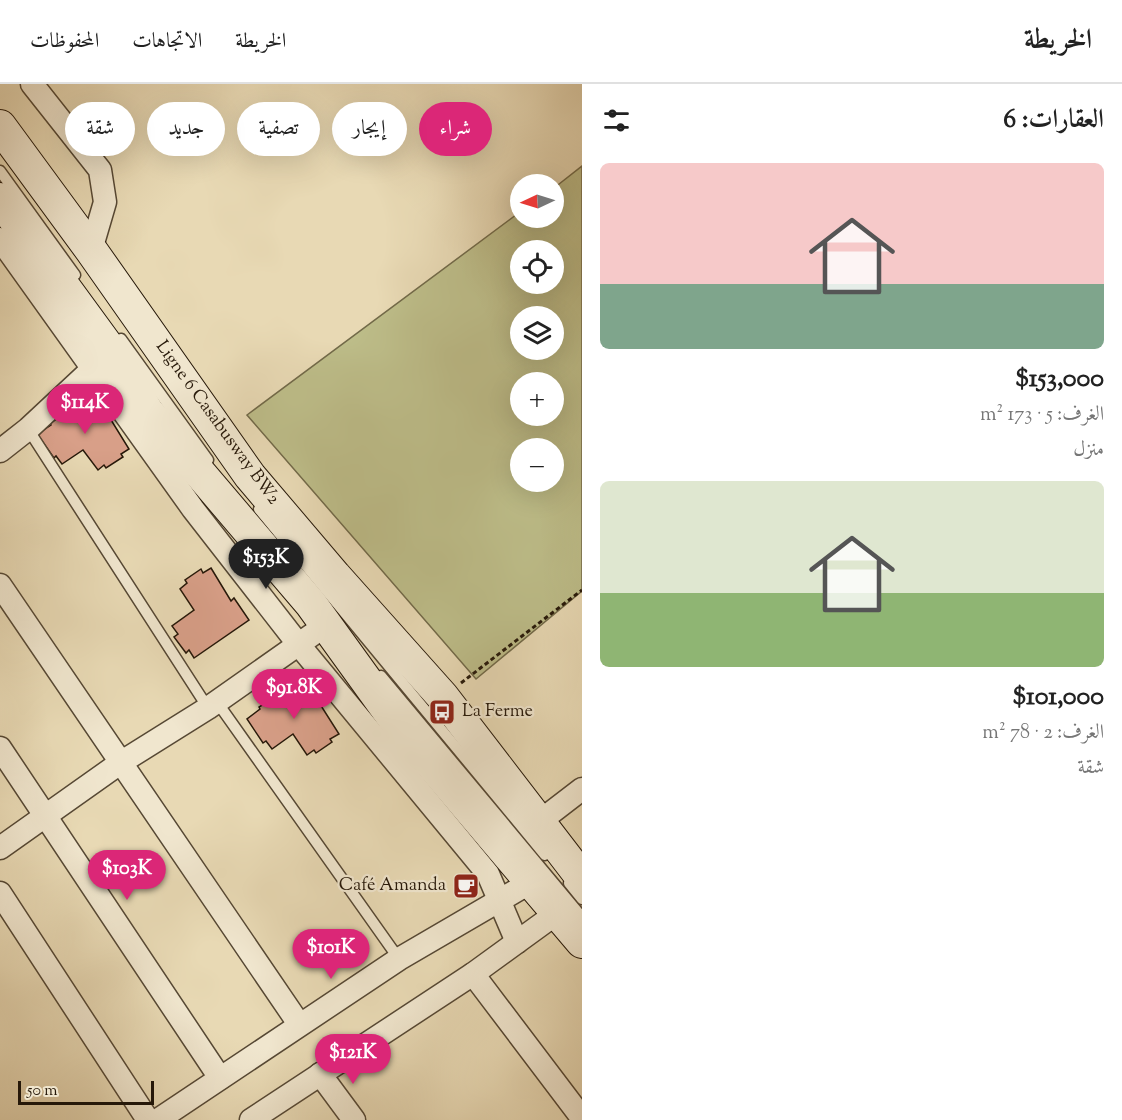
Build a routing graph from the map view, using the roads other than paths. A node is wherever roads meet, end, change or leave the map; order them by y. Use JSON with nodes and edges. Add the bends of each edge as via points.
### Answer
{"nodes":[{"id":1,"x":32,"y":84,"type":"edge"},
{"id":2,"x":0,"y":126,"type":"edge"},
{"id":3,"x":0,"y":171,"type":"edge"},
{"id":4,"x":0,"y":199,"type":"edge"},
{"id":5,"x":0,"y":239,"type":"edge"},
{"id":6,"x":91,"y":250,"type":"junction"},
{"id":7,"x":83,"y":286,"type":"dead end"},
{"id":8,"x":104,"y":348,"type":"junction"},
{"id":9,"x":28,"y":429,"type":"junction"},
{"id":10,"x":0,"y":451,"type":"edge"},
{"id":11,"x":214,"y":469,"type":"dead end"},
{"id":12,"x":228,"y":488,"type":"dead end"},
{"id":13,"x":253,"y":501,"type":"dead end"},
{"id":14,"x":0,"y":585,"type":"edge"},
{"id":15,"x":326,"y":625,"type":"junction"},
{"id":16,"x":299,"y":645,"type":"junction"},
{"id":17,"x":355,"y":645,"type":"dead end"},
{"id":18,"x":370,"y":663,"type":"dead end"},
{"id":19,"x":213,"y":705,"type":"junction"},
{"id":20,"x":0,"y":748,"type":"edge"},
{"id":21,"x":120,"y":763,"type":"junction"},
{"id":22,"x":582,"y":789,"type":"edge"},
{"id":23,"x":45,"y":815,"type":"junction"},
{"id":24,"x":539,"y":822,"type":"junction"},
{"id":25,"x":0,"y":848,"type":"edge"},
{"id":26,"x":582,"y":878,"type":"edge"},
{"id":27,"x":531,"y":882,"type":"junction"},
{"id":28,"x":0,"y":893,"type":"edge"},
{"id":29,"x":500,"y":902,"type":"junction"},
{"id":30,"x":574,"y":910,"type":"edge"},
{"id":31,"x":517,"y":942,"type":"junction"},
{"id":32,"x":582,"y":942,"type":"edge"},
{"id":33,"x":399,"y":959,"type":"junction"},
{"id":34,"x":473,"y":974,"type":"junction"},
{"id":35,"x":299,"y":1024,"type":"junction"},
{"id":36,"x":320,"y":1074,"type":"junction"},
{"id":37,"x":220,"y":1078,"type":"junction"},
{"id":38,"x":582,"y":1118,"type":"edge"},
{"id":39,"x":148,"y":1120,"type":"edge"},
{"id":40,"x":158,"y":1120,"type":"edge"},
{"id":41,"x":251,"y":1120,"type":"edge"},
{"id":42,"x":354,"y":1120,"type":"edge"}],
"edges":[{"from":1,"to":6,"type":"street","via":[[100,170],[105,202]]},
{"from":2,"to":6,"type":"main road"},
{"from":3,"to":7,"type":"lane"},
{"from":4,"to":8,"type":"main road"},
{"from":5,"to":8,"type":"street"},
{"from":6,"to":24,"type":"main road","via":[[250,476],[443,697]]},
{"from":8,"to":9,"type":"street"},
{"from":8,"to":11,"type":"lane","name":"Ligne 6 Casabusway BW2"},
{"from":8,"to":15,"type":"main road","via":[[147,411]]},
{"from":8,"to":16,"type":"street","via":[[193,509]]},
{"from":9,"to":10,"type":"street"},
{"from":9,"to":19,"type":"lane"},
{"from":12,"to":17,"type":"lane","name":"Ligne 6 Casabusway BW2"},
{"from":13,"to":30,"type":"lane","name":"Ligne 6 Casabusway BW2"},
{"from":14,"to":21,"type":"street"},
{"from":15,"to":16,"type":"street"},
{"from":15,"to":27,"type":"main road","via":[[399,726]]},
{"from":16,"to":19,"type":"street"},
{"from":16,"to":29,"type":"street","via":[[488,874]]},
{"from":18,"to":30,"type":"lane"},
{"from":19,"to":21,"type":"street"},
{"from":19,"to":33,"type":"lane"},
{"from":20,"to":23,"type":"street"},
{"from":21,"to":23,"type":"street"},
{"from":21,"to":35,"type":"street"},
{"from":22,"to":24,"type":"street"},
{"from":23,"to":25,"type":"street"},
{"from":23,"to":37,"type":"street"},
{"from":24,"to":26,"type":"main road"},
{"from":27,"to":29,"type":"street"},
{"from":27,"to":30,"type":"main road"},
{"from":28,"to":39,"type":"street"},
{"from":29,"to":31,"type":"street"},
{"from":29,"to":33,"type":"street"},
{"from":30,"to":31,"type":"street"},
{"from":30,"to":32,"type":"main road"},
{"from":31,"to":34,"type":"street"},
{"from":33,"to":35,"type":"street"},
{"from":34,"to":36,"type":"street"},
{"from":34,"to":38,"type":"street"},
{"from":35,"to":37,"type":"street"},
{"from":36,"to":41,"type":"street"},
{"from":36,"to":42,"type":"street"},
{"from":37,"to":40,"type":"street"}]}
